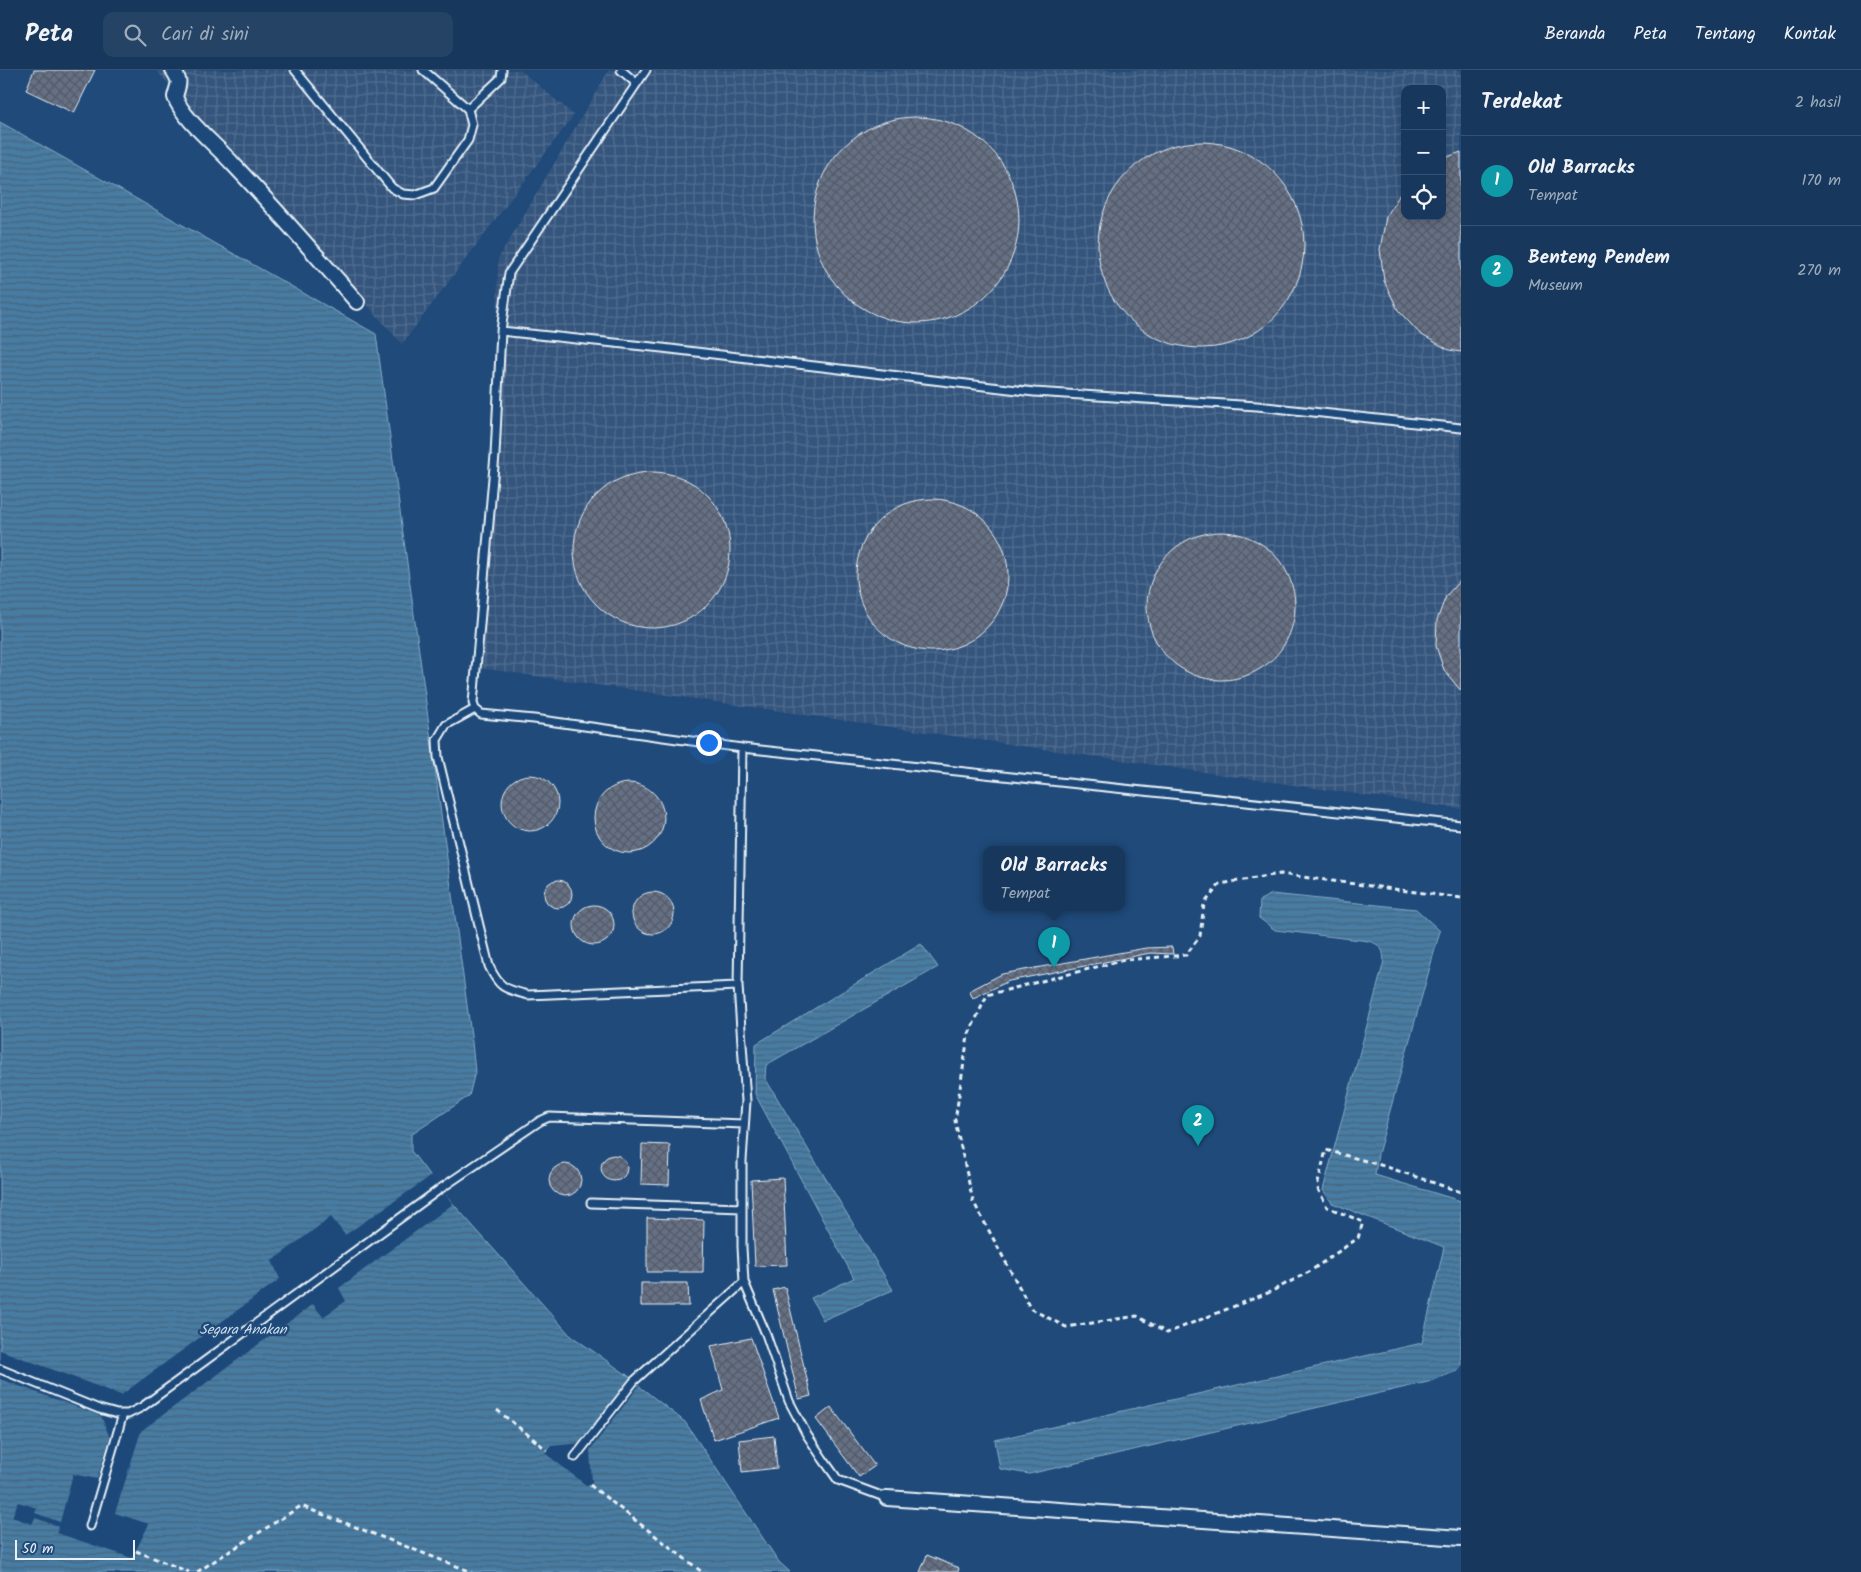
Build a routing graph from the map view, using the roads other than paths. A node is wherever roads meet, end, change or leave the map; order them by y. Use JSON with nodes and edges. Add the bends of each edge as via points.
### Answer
{"nodes":[{"id":1,"x":173,"y":70,"type":"edge"},
{"id":2,"x":295,"y":70,"type":"edge"},
{"id":3,"x":423,"y":70,"type":"edge"},
{"id":4,"x":502,"y":70,"type":"edge"},
{"id":5,"x":621,"y":70,"type":"edge"},
{"id":6,"x":646,"y":70,"type":"edge"},
{"id":7,"x":636,"y":83,"type":"junction"},
{"id":8,"x":468,"y":109,"type":"junction"},
{"id":9,"x":357,"y":302,"type":"dead end"},
{"id":10,"x":502,"y":331,"type":"junction"},
{"id":11,"x":1461,"y":428,"type":"edge"},
{"id":12,"x":475,"y":709,"type":"junction"},
{"id":13,"x":742,"y":748,"type":"junction"},
{"id":14,"x":1461,"y":825,"type":"edge"},
{"id":15,"x":738,"y":986,"type":"junction"},
{"id":16,"x":744,"y":1124,"type":"junction"},
{"id":17,"x":591,"y":1203,"type":"dead end"},
{"id":18,"x":742,"y":1208,"type":"junction"},
{"id":19,"x":744,"y":1282,"type":"junction"},
{"id":20,"x":0,"y":1369,"type":"edge"},
{"id":21,"x":123,"y":1414,"type":"junction"},
{"id":22,"x":575,"y":1457,"type":"dead end"},
{"id":23,"x":887,"y":1498,"type":"joint"},
{"id":24,"x":90,"y":1526,"type":"dead end"},
{"id":25,"x":1461,"y":1538,"type":"edge"}],
"edges":[{"from":1,"to":9,"type":"street","via":[[179,78],[175,97],[181,108]]},
{"from":2,"to":8,"type":"lane","via":[[392,188],[403,194],[415,195],[434,188],[468,140],[472,126]]},
{"from":3,"to":8,"type":"lane"},
{"from":4,"to":8,"type":"lane","via":[[502,78]]},
{"from":5,"to":7,"type":"lane"},
{"from":6,"to":7,"type":"lane"},
{"from":7,"to":10,"type":"lane","via":[[509,273]]},
{"from":10,"to":11,"type":"lane","via":[[1034,392],[1256,406]]},
{"from":10,"to":12,"type":"lane"},
{"from":12,"to":13,"type":"lane","via":[[481,714]]},
{"from":12,"to":15,"type":"lane","via":[[446,725],[437,740],[438,757],[489,966],[496,981],[509,990],[528,994]]},
{"from":13,"to":14,"type":"lane"},
{"from":13,"to":15,"type":"lane"},
{"from":15,"to":16,"type":"lane","via":[[746,1101]]},
{"from":16,"to":18,"type":"lane"},
{"from":16,"to":21,"type":"lane","via":[[549,1117],[540,1121],[440,1189],[142,1407]]},
{"from":17,"to":18,"type":"lane"},
{"from":18,"to":19,"type":"lane"},
{"from":19,"to":22,"type":"lane","via":[[634,1381]]},
{"from":19,"to":23,"type":"lane","via":[[789,1401],[807,1435],[838,1480]]},
{"from":20,"to":21,"type":"lane","via":[[99,1409]]},
{"from":21,"to":24,"type":"lane"},
{"from":23,"to":25,"type":"street"}]}
